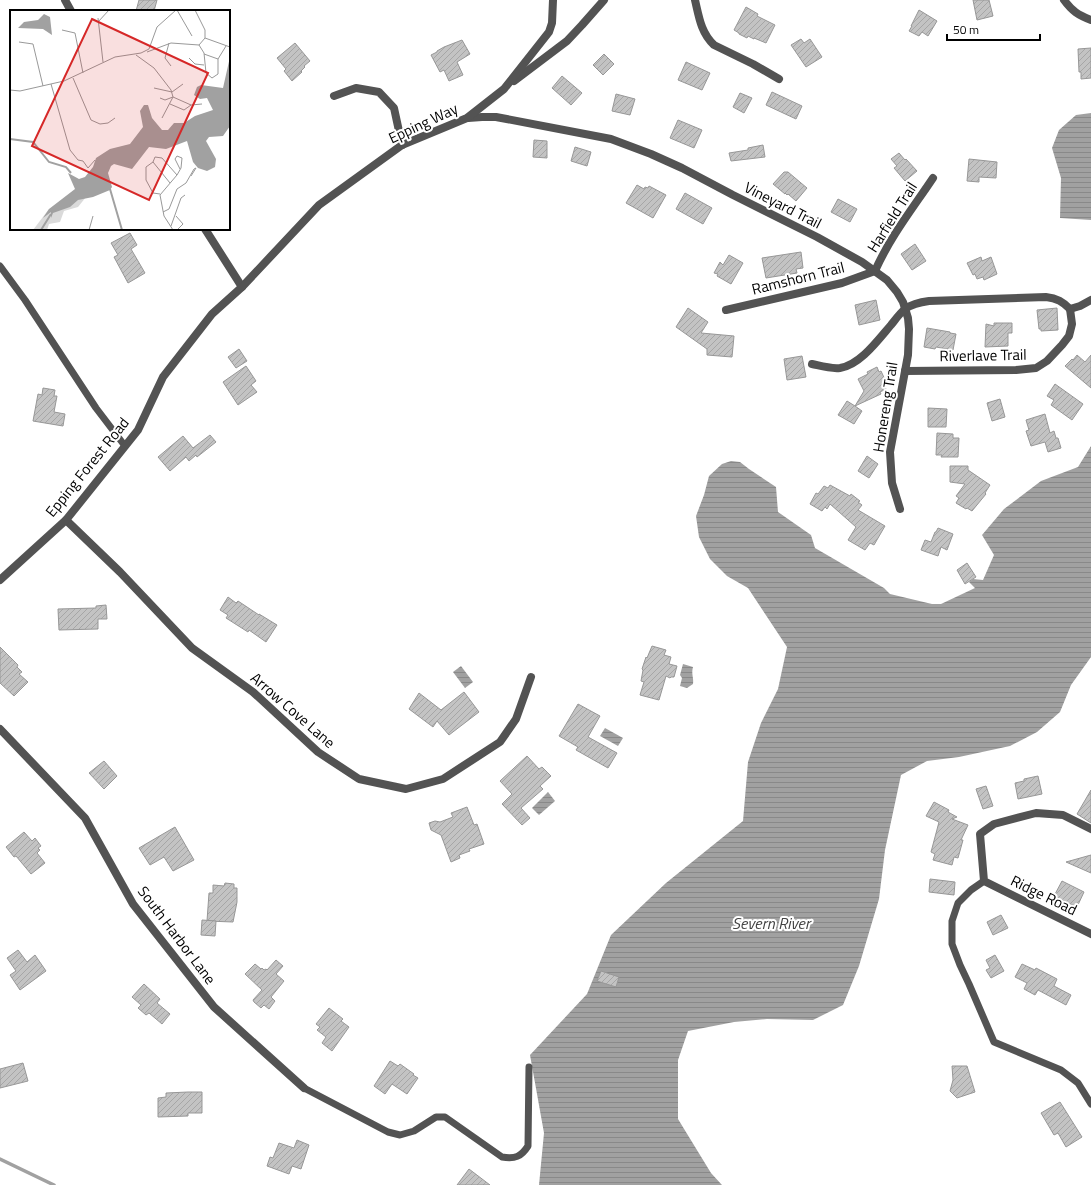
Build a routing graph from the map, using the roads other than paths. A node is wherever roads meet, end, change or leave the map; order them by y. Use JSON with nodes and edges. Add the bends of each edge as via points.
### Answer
{"nodes":[{"id":1,"x":65,"y":0,"type":"edge"},
{"id":2,"x":553,"y":0,"type":"edge"},
{"id":3,"x":604,"y":0,"type":"edge"},
{"id":4,"x":695,"y":0,"type":"edge"},
{"id":5,"x":1064,"y":0,"type":"edge"},
{"id":6,"x":70,"y":10,"type":"edge"},
{"id":7,"x":1091,"y":20,"type":"edge"},
{"id":8,"x":779,"y":79,"type":"dead end"},
{"id":9,"x":504,"y":89,"type":"junction"},
{"id":10,"x":334,"y":96,"type":"dead end"},
{"id":11,"x":467,"y":118,"type":"junction"},
{"id":12,"x":402,"y":145,"type":"junction"},
{"id":13,"x":933,"y":178,"type":"dead end"},
{"id":14,"x":206,"y":230,"type":"edge"},
{"id":15,"x":0,"y":266,"type":"edge"},
{"id":16,"x":875,"y":271,"type":"junction"},
{"id":17,"x":242,"y":287,"type":"junction"},
{"id":18,"x":1091,"y":300,"type":"edge"},
{"id":19,"x":906,"y":308,"type":"junction"},
{"id":20,"x":1070,"y":309,"type":"junction"},
{"id":21,"x":726,"y":310,"type":"dead end"},
{"id":22,"x":812,"y":364,"type":"dead end"},
{"id":23,"x":905,"y":371,"type":"junction"},
{"id":24,"x":125,"y":446,"type":"junction"},
{"id":25,"x":900,"y":510,"type":"dead end"},
{"id":26,"x":66,"y":520,"type":"junction"},
{"id":27,"x":0,"y":580,"type":"edge"},
{"id":28,"x":531,"y":677,"type":"dead end"},
{"id":29,"x":0,"y":729,"type":"edge"},
{"id":30,"x":1091,"y":829,"type":"edge"},
{"id":31,"x":984,"y":881,"type":"junction"},
{"id":32,"x":1091,"y":934,"type":"edge"},
{"id":33,"x":529,"y":1067,"type":"dead end"},
{"id":34,"x":304,"y":1088,"type":"joint"},
{"id":35,"x":1091,"y":1104,"type":"edge"}],
"edges":[{"from":1,"to":6,"type":"street"},
{"from":2,"to":9,"type":"street","name":"Epping Way","via":[[549,32]]},
{"from":3,"to":9,"type":"street","via":[[566,41]]},
{"from":4,"to":8,"type":"street","via":[[702,28],[710,42]]},
{"from":5,"to":7,"type":"street","via":[[1078,15]]},
{"from":9,"to":11,"type":"street","name":"Epping Way"},
{"from":10,"to":12,"type":"street","via":[[356,88],[379,92],[394,108]]},
{"from":11,"to":12,"type":"street","name":"Epping Way"},
{"from":11,"to":16,"type":"street","name":"Vineyard Trail","via":[[496,117],[626,144],[695,174],[817,237]]},
{"from":12,"to":17,"type":"street","name":"Epping Way","via":[[319,205]]},
{"from":13,"to":16,"type":"street","name":"Harfield Trail","via":[[892,239]]},
{"from":14,"to":17,"type":"street"},
{"from":15,"to":24,"type":"lane","via":[[96,408]]},
{"from":16,"to":19,"type":"street","name":"Vineyard Trail","via":[[887,280]]},
{"from":16,"to":21,"type":"street","name":"Ramshorn Trail","via":[[842,283]]},
{"from":17,"to":24,"type":"street","name":"Epping Forest Road","via":[[212,314],[163,377],[138,430]]},
{"from":18,"to":20,"type":"street"},
{"from":19,"to":20,"type":"street","via":[[929,301],[1046,297],[1059,300]]},
{"from":19,"to":22,"type":"street","via":[[866,353],[853,362],[834,368]]},
{"from":19,"to":23,"type":"street","name":"Honereng Trail","via":[[909,337]]},
{"from":20,"to":23,"type":"street","name":"Riverlave Trail","via":[[1072,324],[1069,336],[1047,361],[1036,368]]},
{"from":23,"to":25,"type":"street","name":"Honereng Trail","via":[[890,452],[892,483]]},
{"from":24,"to":26,"type":"street","name":"Epping Forest Road"},
{"from":26,"to":27,"type":"street","name":"Epping Forest Road"},
{"from":26,"to":28,"type":"street","name":"Arrow Cove Lane","via":[[120,572],[192,648],[253,692],[318,752],[359,778],[406,789],[443,779],[500,742],[516,719]]},
{"from":29,"to":34,"type":"street","name":"South Harbor Lane","via":[[85,818],[133,904],[214,1007]]},
{"from":30,"to":31,"type":"street","via":[[1063,815],[1036,813],[994,824],[980,834]]},
{"from":31,"to":32,"type":"street","name":"Ridge Road"},
{"from":31,"to":35,"type":"lane","via":[[958,903],[952,921],[952,944],[994,1042],[1061,1070],[1078,1083]]},
{"from":33,"to":34,"type":"lane","via":[[528,1146],[523,1154],[512,1158],[502,1157],[444,1117],[436,1117],[414,1131],[400,1135],[388,1132]]}]}
